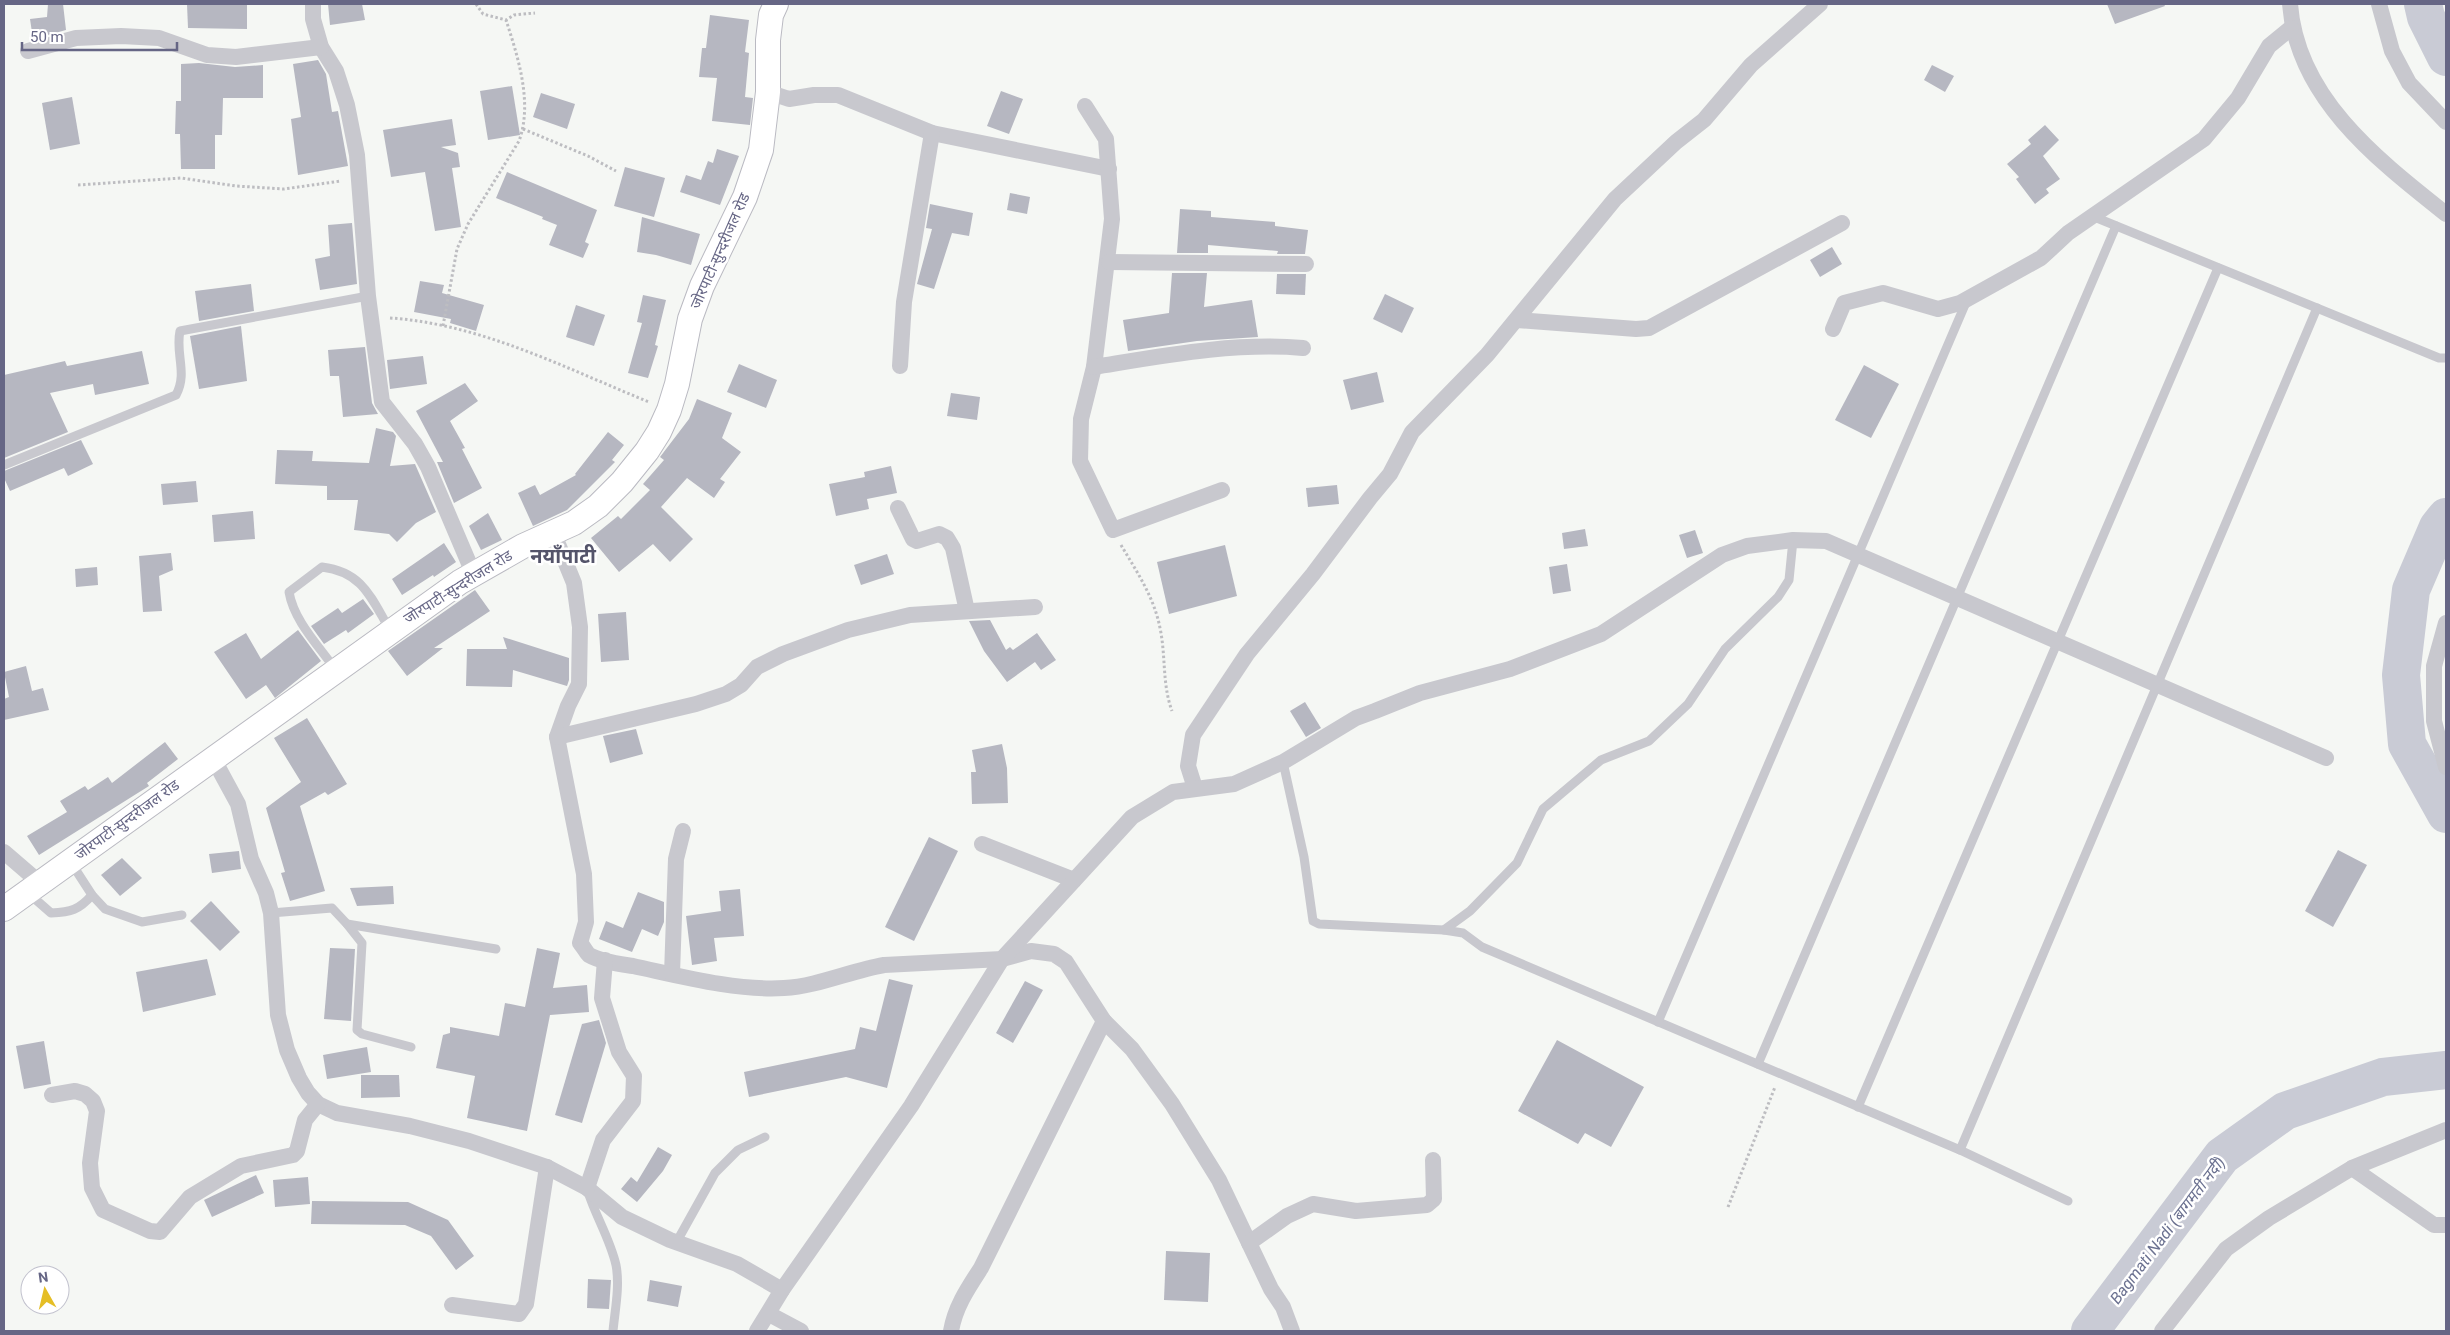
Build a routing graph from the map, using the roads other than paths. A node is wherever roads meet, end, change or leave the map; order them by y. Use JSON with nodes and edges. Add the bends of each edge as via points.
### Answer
{"nodes":[{"id":1,"x":313,"y":4,"type":"edge"},
{"id":2,"x":776,"y":4,"type":"edge"},
{"id":3,"x":1820,"y":4,"type":"edge"},
{"id":4,"x":2290,"y":4,"type":"edge"},
{"id":5,"x":2379,"y":4,"type":"edge"},
{"id":6,"x":2292,"y":28,"type":"junction"},
{"id":7,"x":321,"y":47,"type":"junction"},
{"id":8,"x":28,"y":52,"type":"dead end"},
{"id":9,"x":768,"y":92,"type":"junction"},
{"id":10,"x":1084,"y":106,"type":"dead end"},
{"id":11,"x":2446,"y":122,"type":"edge"},
{"id":12,"x":932,"y":133,"type":"junction"},
{"id":13,"x":1109,"y":169,"type":"junction"},
{"id":14,"x":2446,"y":214,"type":"edge"},
{"id":15,"x":2092,"y":216,"type":"junction"},
{"id":16,"x":1842,"y":223,"type":"dead end"},
{"id":17,"x":2116,"y":226,"type":"junction"},
{"id":18,"x":1109,"y":262,"type":"junction"},
{"id":19,"x":1306,"y":264,"type":"dead end"},
{"id":20,"x":2218,"y":268,"type":"junction"},
{"id":21,"x":368,"y":296,"type":"junction"},
{"id":22,"x":1968,"y":299,"type":"junction"},
{"id":23,"x":2317,"y":308,"type":"junction"},
{"id":24,"x":1516,"y":320,"type":"junction"},
{"id":25,"x":1833,"y":329,"type":"dead end"},
{"id":26,"x":1303,"y":348,"type":"dead end"},
{"id":27,"x":2446,"y":358,"type":"edge"},
{"id":28,"x":900,"y":366,"type":"dead end"},
{"id":29,"x":1094,"y":367,"type":"junction"},
{"id":30,"x":4,"y":465,"type":"edge"},
{"id":31,"x":1222,"y":490,"type":"dead end"},
{"id":32,"x":898,"y":508,"type":"dead end"},
{"id":33,"x":553,"y":532,"type":"junction"},
{"id":34,"x":1793,"y":540,"type":"junction"},
{"id":35,"x":1857,"y":554,"type":"junction"},
{"id":36,"x":474,"y":575,"type":"junction"},
{"id":37,"x":1958,"y":598,"type":"junction"},
{"id":38,"x":1035,"y":607,"type":"dead end"},
{"id":39,"x":967,"y":611,"type":"junction"},
{"id":40,"x":2446,"y":623,"type":"edge"},
{"id":41,"x":390,"y":631,"type":"junction"},
{"id":42,"x":2057,"y":641,"type":"junction"},
{"id":43,"x":335,"y":670,"type":"junction"},
{"id":44,"x":2159,"y":685,"type":"junction"},
{"id":45,"x":557,"y":737,"type":"junction"},
{"id":46,"x":213,"y":758,"type":"junction"},
{"id":47,"x":2326,"y":758,"type":"dead end"},
{"id":48,"x":1283,"y":762,"type":"junction"},
{"id":49,"x":2446,"y":767,"type":"edge"},
{"id":50,"x":1195,"y":788,"type":"junction"},
{"id":51,"x":683,"y":831,"type":"dead end"},
{"id":52,"x":982,"y":844,"type":"dead end"},
{"id":53,"x":4,"y":852,"type":"edge"},
{"id":54,"x":70,"y":861,"type":"junction"},
{"id":55,"x":1074,"y":880,"type":"junction"},
{"id":56,"x":33,"y":888,"type":"junction"},
{"id":57,"x":92,"y":895,"type":"junction"},
{"id":58,"x":4,"y":909,"type":"edge"},
{"id":59,"x":271,"y":913,"type":"junction"},
{"id":60,"x":182,"y":915,"type":"dead end"},
{"id":61,"x":348,"y":924,"type":"junction"},
{"id":62,"x":1444,"y":930,"type":"junction"},
{"id":63,"x":496,"y":949,"type":"dead end"},
{"id":64,"x":1002,"y":959,"type":"junction"},
{"id":65,"x":605,"y":960,"type":"junction"},
{"id":66,"x":672,"y":974,"type":"junction"},
{"id":67,"x":1104,"y":1021,"type":"junction"},
{"id":68,"x":1658,"y":1022,"type":"junction"},
{"id":69,"x":411,"y":1047,"type":"dead end"},
{"id":70,"x":1758,"y":1064,"type":"junction"},
{"id":71,"x":52,"y":1095,"type":"dead end"},
{"id":72,"x":318,"y":1104,"type":"junction"},
{"id":73,"x":1858,"y":1107,"type":"junction"},
{"id":74,"x":2446,"y":1130,"type":"edge"},
{"id":75,"x":765,"y":1137,"type":"dead end"},
{"id":76,"x":1960,"y":1150,"type":"junction"},
{"id":77,"x":1434,"y":1160,"type":"dead end"},
{"id":78,"x":547,"y":1167,"type":"junction"},
{"id":79,"x":2352,"y":1168,"type":"junction"},
{"id":80,"x":586,"y":1188,"type":"junction"},
{"id":81,"x":2068,"y":1201,"type":"dead end"},
{"id":82,"x":2446,"y":1224,"type":"edge"},
{"id":83,"x":676,"y":1243,"type":"junction"},
{"id":84,"x":1249,"y":1243,"type":"junction"},
{"id":85,"x":782,"y":1290,"type":"junction"},
{"id":86,"x":452,"y":1305,"type":"dead end"},
{"id":87,"x":768,"y":1314,"type":"junction"},
{"id":88,"x":613,"y":1331,"type":"edge"},
{"id":89,"x":757,"y":1331,"type":"edge"},
{"id":90,"x":801,"y":1331,"type":"edge"},
{"id":91,"x":951,"y":1331,"type":"edge"},
{"id":92,"x":1292,"y":1331,"type":"edge"},
{"id":93,"x":2162,"y":1331,"type":"edge"}],
"edges":[{"from":1,"to":7,"type":"street","via":[[313,19]]},
{"from":2,"to":9,"type":"main road","name":"जोरपाटी-सुन्दरीजल रोड","via":[[768,40]]},
{"from":3,"to":24,"type":"street","via":[[1751,65],[1704,120],[1615,199]]},
{"from":4,"to":6,"type":"street"},
{"from":5,"to":11,"type":"street","via":[[2392,52],[2409,82]]},
{"from":6,"to":14,"type":"street","via":[[2311,74],[2332,108],[2356,137]]},
{"from":6,"to":15,"type":"street","via":[[2269,46],[2238,98],[2204,139]]},
{"from":7,"to":8,"type":"street","via":[[236,57],[207,54],[159,38],[121,36],[76,38]]},
{"from":7,"to":21,"type":"street","via":[[336,71],[347,105],[360,179]]},
{"from":9,"to":12,"type":"street","via":[[789,99],[838,96]]},
{"from":9,"to":33,"type":"main road","name":"जोरपाटी-सुन्दरीजल रोड","via":[[761,150],[744,197],[690,319],[669,410],[647,451],[622,482],[598,506]]},
{"from":10,"to":13,"type":"street","via":[[1106,139]]},
{"from":12,"to":13,"type":"street"},
{"from":12,"to":28,"type":"street","via":[[904,302]]},
{"from":13,"to":18,"type":"street","via":[[1112,219]]},
{"from":15,"to":17,"type":"lane"},
{"from":15,"to":22,"type":"street","via":[[2068,232],[2041,258]]},
{"from":16,"to":24,"type":"street","via":[[1649,328]]},
{"from":17,"to":20,"type":"lane"},
{"from":17,"to":37,"type":"lane"},
{"from":18,"to":19,"type":"street"},
{"from":18,"to":29,"type":"street"},
{"from":20,"to":23,"type":"lane"},
{"from":20,"to":42,"type":"lane"},
{"from":21,"to":30,"type":"lane","via":[[180,331],[182,384],[176,395]]},
{"from":21,"to":36,"type":"street","via":[[382,402],[415,444],[428,467]]},
{"from":22,"to":25,"type":"street","via":[[1938,309],[1883,293],[1844,303]]},
{"from":22,"to":35,"type":"lane"},
{"from":23,"to":27,"type":"lane","via":[[2439,358]]},
{"from":23,"to":44,"type":"lane"},
{"from":24,"to":50,"type":"street","via":[[1487,355],[1412,432],[1390,474],[1247,654],[1193,735],[1188,766]]},
{"from":26,"to":29,"type":"street","via":[[1235,347]]},
{"from":29,"to":31,"type":"street","via":[[1081,419],[1080,460],[1112,530]]},
{"from":32,"to":39,"type":"street","via":[[913,539],[939,534],[947,538],[953,548]]},
{"from":33,"to":36,"type":"main road","name":"जोरपाटी-सुन्दरीजल रोड"},
{"from":33,"to":45,"type":"street","via":[[574,583],[580,627],[579,684]]},
{"from":34,"to":35,"type":"street","via":[[1826,540]]},
{"from":34,"to":48,"type":"street","via":[[1746,546],[1722,555],[1601,634],[1510,669],[1420,694],[1356,718]]},
{"from":34,"to":62,"type":"lane","via":[[1789,580],[1778,597],[1726,649],[1688,704],[1649,741],[1601,760],[1543,809],[1518,862],[1470,911]]},
{"from":35,"to":37,"type":"street"},
{"from":35,"to":68,"type":"lane"},
{"from":36,"to":41,"type":"main road","name":"जोरपाटी-सुन्दरीजल रोड"},
{"from":37,"to":42,"type":"street"},
{"from":37,"to":70,"type":"lane"},
{"from":38,"to":39,"type":"street"},
{"from":39,"to":45,"type":"street","via":[[910,615],[848,630],[757,667],[741,686],[726,694]]},
{"from":40,"to":49,"type":"street","via":[[2434,666],[2434,721]]},
{"from":41,"to":43,"type":"main road","name":"जोरपाटी-सुन्दरीजल रोड"},
{"from":41,"to":43,"type":"lane","via":[[363,584],[340,569],[322,567],[302,581],[289,592],[291,603]]},
{"from":42,"to":44,"type":"street"},
{"from":42,"to":73,"type":"lane"},
{"from":43,"to":46,"type":"main road","name":"जोरपाटी-सुन्दरीजल रोड"},
{"from":44,"to":47,"type":"street"},
{"from":44,"to":76,"type":"lane"},
{"from":45,"to":65,"type":"street","via":[[584,874],[586,922],[580,943],[588,954]]},
{"from":46,"to":54,"type":"main road","name":"जोरपाटी-सुन्दरीजल रोड"},
{"from":46,"to":59,"type":"street","via":[[238,804],[251,859]]},
{"from":48,"to":50,"type":"street","via":[[1234,784]]},
{"from":48,"to":62,"type":"lane","via":[[1304,857],[1313,920],[1318,924]]},
{"from":50,"to":55,"type":"street","via":[[1173,792],[1132,817]]},
{"from":51,"to":66,"type":"street","via":[[676,859]]},
{"from":52,"to":55,"type":"street"},
{"from":53,"to":56,"type":"street"},
{"from":54,"to":56,"type":"main road","name":"जोरपाटी-सुन्दरीजल रोड"},
{"from":54,"to":57,"type":"lane"},
{"from":55,"to":64,"type":"street"},
{"from":56,"to":57,"type":"lane","via":[[51,913],[82,907]]},
{"from":56,"to":58,"type":"main road","name":"जोरपाटी-सुन्दरीजल रोड"},
{"from":57,"to":60,"type":"lane","via":[[105,910],[142,922]]},
{"from":59,"to":61,"type":"lane","via":[[332,908]]},
{"from":59,"to":72,"type":"street","via":[[278,1015],[287,1050],[299,1078]]},
{"from":61,"to":63,"type":"lane"},
{"from":61,"to":69,"type":"lane","via":[[362,943],[358,1030],[362,1034]]},
{"from":62,"to":68,"type":"lane","via":[[1463,933],[1482,946]]},
{"from":64,"to":66,"type":"street","via":[[884,966],[785,988],[758,988]]},
{"from":64,"to":67,"type":"street","via":[[1031,951],[1054,954],[1066,962]]},
{"from":64,"to":85,"type":"street","via":[[911,1106]]},
{"from":65,"to":66,"type":"street"},
{"from":65,"to":80,"type":"street","via":[[602,998],[619,1052],[634,1076],[633,1101],[603,1140]]},
{"from":67,"to":84,"type":"street","via":[[1132,1049],[1172,1104],[1219,1180]]},
{"from":67,"to":91,"type":"street","via":[[981,1268],[965,1292]]},
{"from":68,"to":70,"type":"lane"},
{"from":70,"to":73,"type":"lane"},
{"from":71,"to":72,"type":"street","via":[[75,1091],[93,1101],[97,1111],[90,1163],[92,1188],[103,1210],[150,1231],[160,1232],[190,1197],[241,1166],[293,1156],[305,1120]]},
{"from":72,"to":78,"type":"street","via":[[337,1113],[469,1141]]},
{"from":73,"to":76,"type":"lane"},
{"from":74,"to":79,"type":"street"},
{"from":75,"to":83,"type":"lane","via":[[738,1150],[715,1174]]},
{"from":76,"to":81,"type":"lane"},
{"from":77,"to":84,"type":"street","via":[[1434,1200],[1427,1205],[1356,1211],[1313,1204],[1287,1216]]},
{"from":78,"to":80,"type":"street"},
{"from":78,"to":86,"type":"street","via":[[526,1304],[520,1314]]},
{"from":79,"to":82,"type":"street","via":[[2434,1226]]},
{"from":79,"to":93,"type":"street","via":[[2269,1218],[2226,1250]]},
{"from":80,"to":83,"type":"street","via":[[622,1217]]},
{"from":80,"to":88,"type":"lane","via":[[608,1237],[616,1266]]},
{"from":83,"to":85,"type":"street","via":[[737,1264]]},
{"from":84,"to":92,"type":"street"},
{"from":85,"to":87,"type":"street"},
{"from":87,"to":89,"type":"street"},
{"from":87,"to":90,"type":"street"}]}
